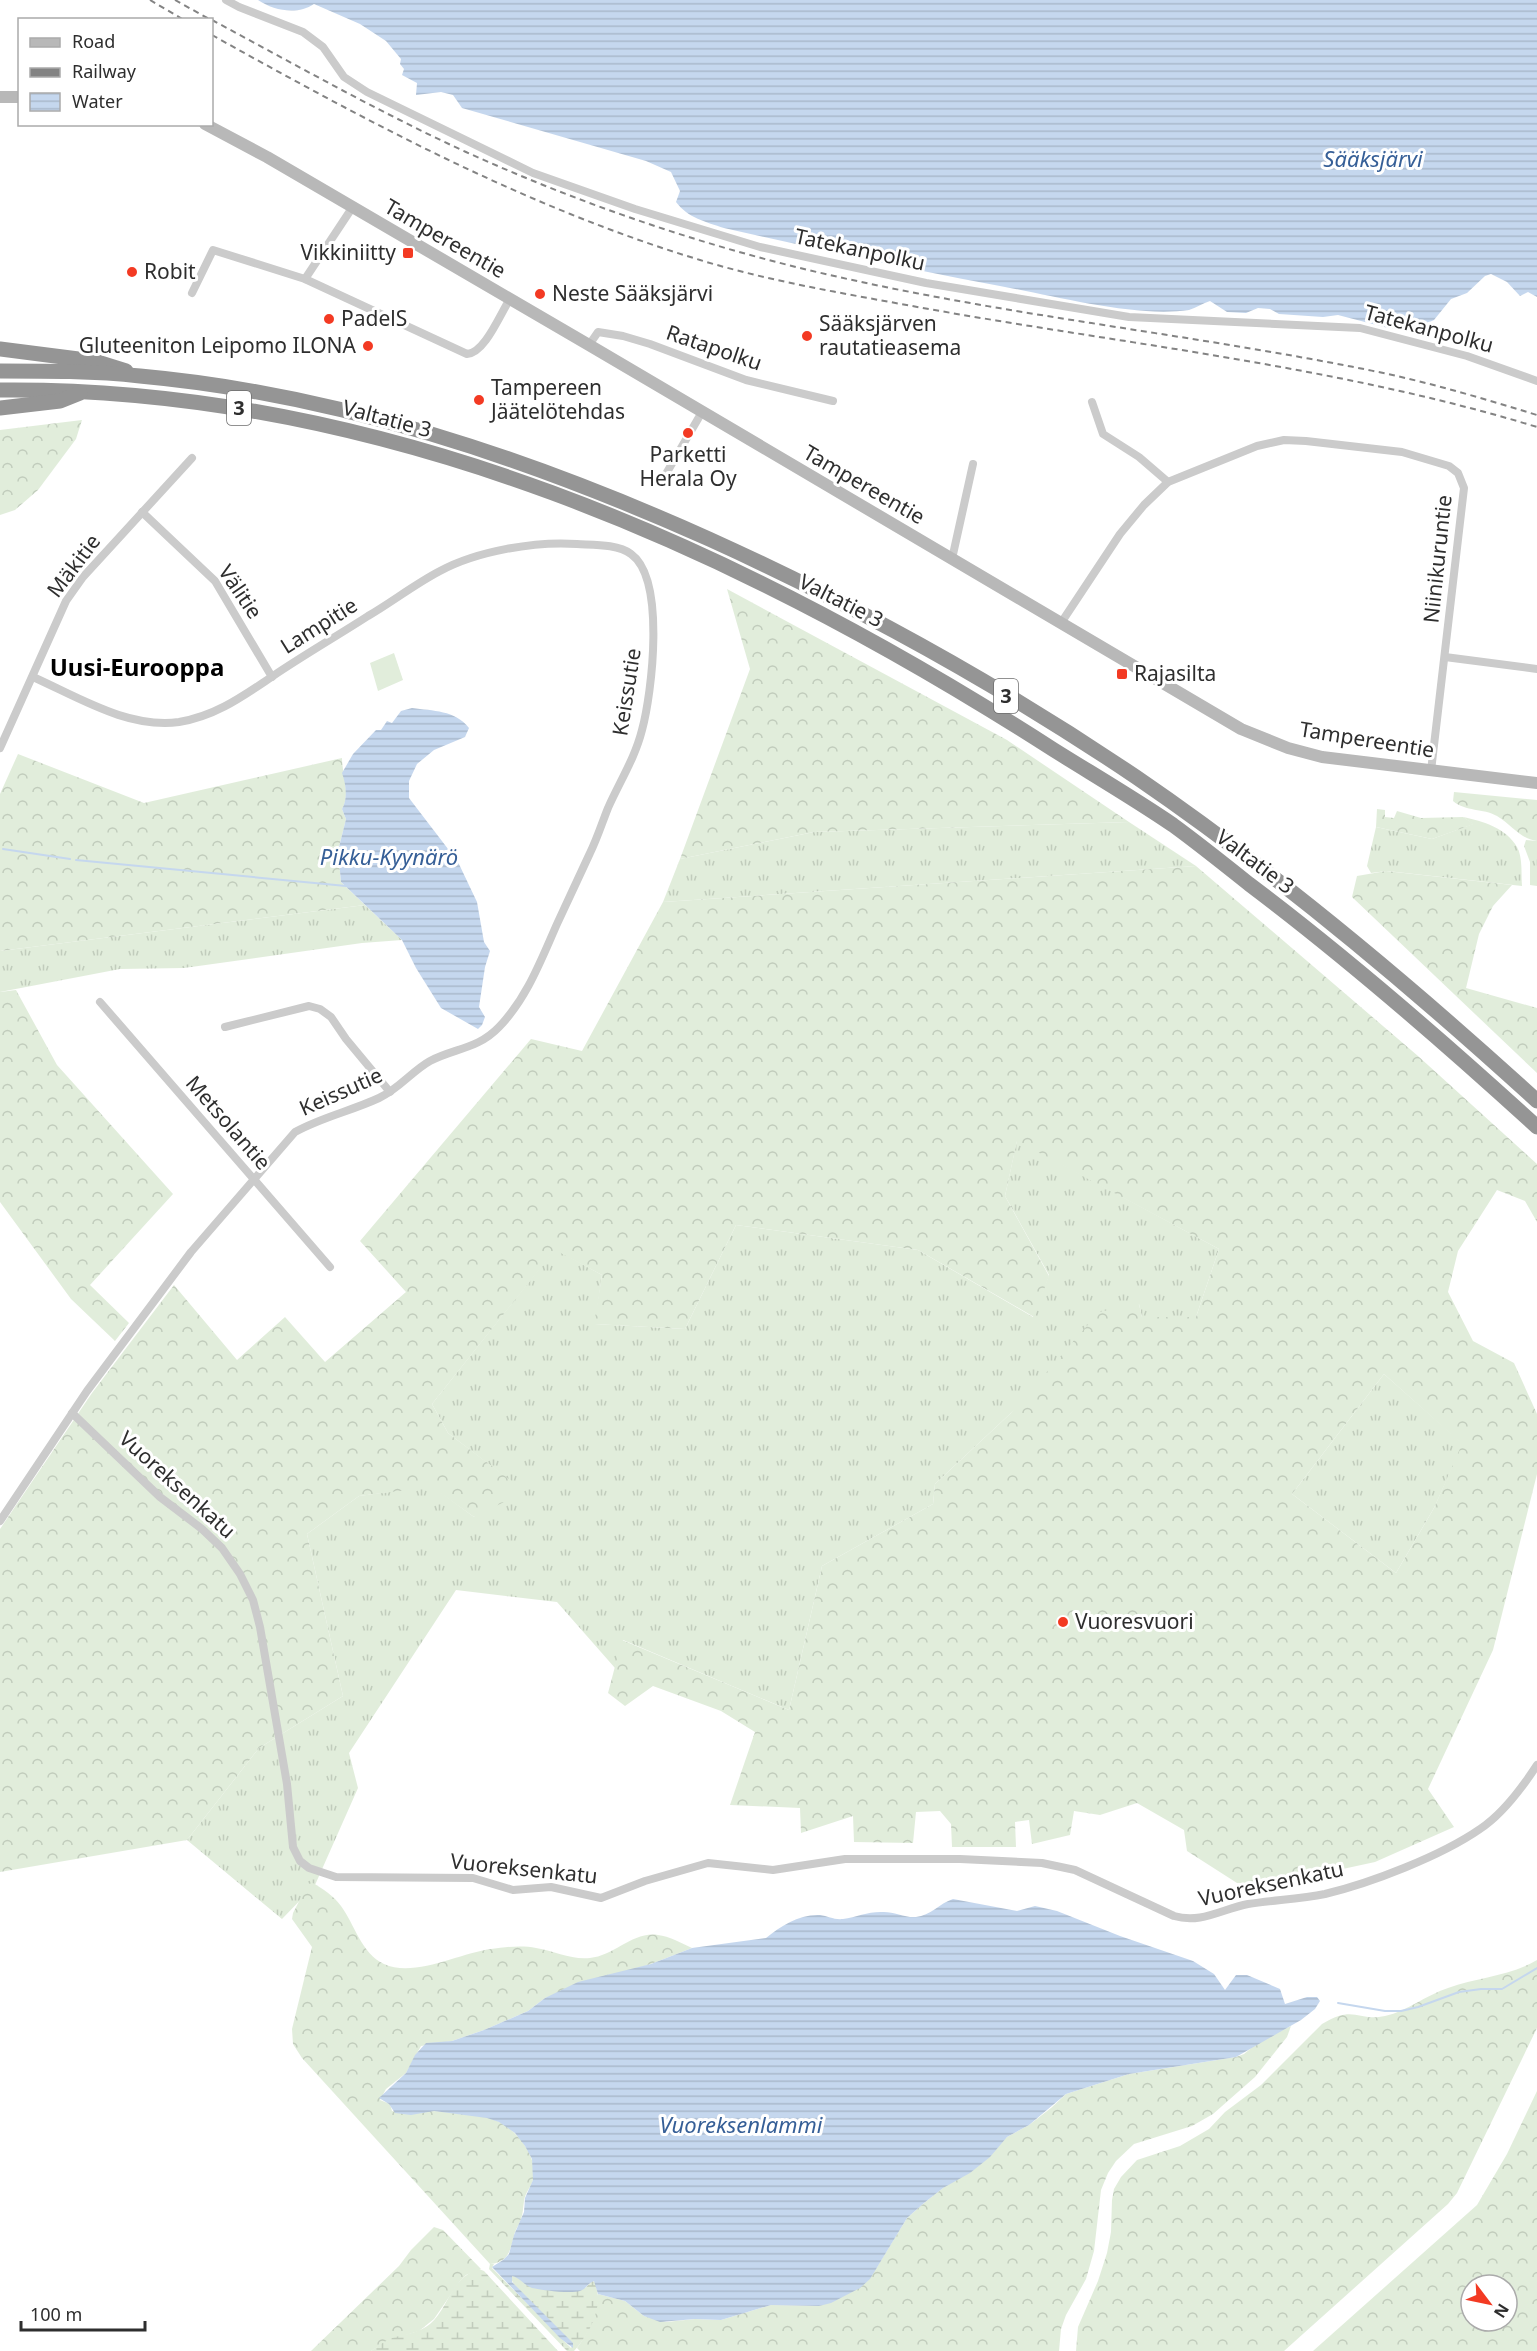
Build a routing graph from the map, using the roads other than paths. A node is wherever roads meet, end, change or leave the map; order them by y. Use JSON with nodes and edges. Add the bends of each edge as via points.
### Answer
{"nodes":[{"id":1,"x":226,"y":0,"type":"edge"},
{"id":2,"x":0,"y":97,"type":"edge"},
{"id":3,"x":18,"y":97,"type":"edge"},
{"id":4,"x":209,"y":126,"type":"edge"},
{"id":5,"x":352,"y":208,"type":"junction"},
{"id":6,"x":305,"y":279,"type":"junction"},
{"id":7,"x":192,"y":293,"type":"dead end"},
{"id":8,"x":510,"y":299,"type":"junction"},
{"id":9,"x":589,"y":345,"type":"junction"},
{"id":10,"x":0,"y":349,"type":"edge"},
{"id":11,"x":0,"y":371,"type":"edge"},
{"id":12,"x":138,"y":375,"type":"junction"},
{"id":13,"x":1537,"y":381,"type":"edge"},
{"id":14,"x":0,"y":390,"type":"edge"},
{"id":15,"x":85,"y":391,"type":"junction"},
{"id":16,"x":833,"y":401,"type":"dead end"},
{"id":17,"x":1092,"y":402,"type":"dead end"},
{"id":18,"x":0,"y":408,"type":"edge"},
{"id":19,"x":702,"y":412,"type":"junction"},
{"id":20,"x":192,"y":458,"type":"dead end"},
{"id":21,"x":973,"y":464,"type":"dead end"},
{"id":22,"x":663,"y":479,"type":"dead end"},
{"id":23,"x":1168,"y":482,"type":"junction"},
{"id":24,"x":142,"y":512,"type":"junction"},
{"id":25,"x":628,"y":552,"type":"joint"},
{"id":26,"x":952,"y":559,"type":"junction"},
{"id":27,"x":1061,"y":623,"type":"junction"},
{"id":28,"x":1445,"y":657,"type":"junction"},
{"id":29,"x":1537,"y":669,"type":"edge"},
{"id":30,"x":272,"y":676,"type":"junction"},
{"id":31,"x":33,"y":678,"type":"junction"},
{"id":32,"x":0,"y":748,"type":"edge"},
{"id":33,"x":1431,"y":771,"type":"junction"},
{"id":34,"x":1537,"y":783,"type":"edge"},
{"id":35,"x":100,"y":1002,"type":"dead end"},
{"id":36,"x":225,"y":1028,"type":"dead end"},
{"id":37,"x":390,"y":1092,"type":"junction"},
{"id":38,"x":1537,"y":1101,"type":"edge"},
{"id":39,"x":1537,"y":1127,"type":"edge"},
{"id":40,"x":254,"y":1180,"type":"junction"},
{"id":41,"x":330,"y":1267,"type":"dead end"},
{"id":42,"x":72,"y":1413,"type":"junction"},
{"id":43,"x":0,"y":1521,"type":"edge"},
{"id":44,"x":1537,"y":1765,"type":"edge"}],
"edges":[{"from":1,"to":13,"type":"street","name":"Tatekanpolku","via":[[303,32],[323,47],[344,76],[367,92],[523,168],[760,247],[926,284],[1129,317],[1360,328],[1467,356]]},
{"from":2,"to":3,"type":"main road"},
{"from":4,"to":5,"type":"main road","name":"Tampereentie"},
{"from":5,"to":6,"type":"street"},
{"from":5,"to":8,"type":"main road","name":"Tampereentie"},
{"from":6,"to":7,"type":"street","via":[[213,249]]},
{"from":6,"to":8,"type":"street","via":[[467,354],[482,346]]},
{"from":8,"to":9,"type":"main road","name":"Tampereentie"},
{"from":9,"to":16,"type":"street","name":"Ratapolku","via":[[598,332],[623,336],[746,380]]},
{"from":9,"to":19,"type":"main road","name":"Tampereentie"},
{"from":10,"to":12,"type":"highway","via":[[94,361]]},
{"from":11,"to":12,"type":"highway","name":"Valtatie 3","number":"3"},
{"from":12,"to":38,"type":"highway","name":"Valtatie 3","number":"3","via":[[327,406],[460,442],[530,466],[649,512],[785,574],[926,647],[1140,780],[1321,914]]},
{"from":14,"to":15,"type":"highway","name":"Valtatie 3","number":"3"},
{"from":15,"to":18,"type":"highway","via":[[60,401]]},
{"from":15,"to":39,"type":"highway","name":"Valtatie 3","number":"3","via":[[175,399],[280,415],[391,440],[453,459],[640,527],[861,633],[975,699],[1172,825],[1371,979]]},
{"from":17,"to":23,"type":"street","via":[[1103,434]]},
{"from":19,"to":22,"type":"street"},
{"from":19,"to":26,"type":"main road","name":"Tampereentie"},
{"from":20,"to":24,"type":"street","name":"Mäkitie"},
{"from":21,"to":26,"type":"street"},
{"from":23,"to":27,"type":"street","name":"Niinikuruntie","via":[[1120,534]]},
{"from":23,"to":28,"type":"street","name":"Niinikuruntie","via":[[1257,446],[1284,440],[1402,452],[1449,466],[1458,473],[1464,488]]},
{"from":24,"to":30,"type":"street","name":"Välitie","via":[[215,581]]},
{"from":24,"to":31,"type":"street","name":"Mäkitie","via":[[82,577],[66,601]]},
{"from":25,"to":30,"type":"street","name":"Lampitie","via":[[565,543],[501,550],[474,558],[441,570]]},
{"from":25,"to":37,"type":"street","name":"Keissutie","via":[[648,577],[653,635],[643,729],[632,761],[538,967],[514,1010],[487,1038],[426,1063]]},
{"from":26,"to":27,"type":"main road","name":"Tampereentie"},
{"from":27,"to":33,"type":"main road","name":"Tampereentie","via":[[1258,737],[1322,757]]},
{"from":28,"to":29,"type":"street"},
{"from":28,"to":33,"type":"street","name":"Niinikuruntie"},
{"from":30,"to":31,"type":"street","name":"Lampitie","via":[[239,700],[206,715],[178,722],[149,723],[119,716]]},
{"from":31,"to":32,"type":"street","name":"Mäkitie"},
{"from":33,"to":34,"type":"main road","name":"Tampereentie"},
{"from":35,"to":40,"type":"street","name":"Metsolantie"},
{"from":36,"to":37,"type":"street","via":[[309,1006],[320,1009],[331,1017]]},
{"from":37,"to":40,"type":"street","name":"Keissutie","via":[[295,1132]]},
{"from":40,"to":41,"type":"street","name":"Metsolantie"},
{"from":40,"to":42,"type":"street","name":"Keissutie","via":[[192,1252]]},
{"from":42,"to":43,"type":"street","name":"Keissutie"},
{"from":42,"to":44,"type":"street","name":"Vuoreksenkatu","via":[[160,1497],[222,1548],[240,1574],[260,1627],[287,1784],[293,1847],[309,1868],[329,1875],[473,1878],[513,1890],[550,1887],[601,1898],[708,1863],[772,1870],[855,1859],[1042,1863],[1075,1870],[1174,1916],[1198,1919],[1243,1905],[1324,1894],[1447,1848],[1500,1813]]}]}
